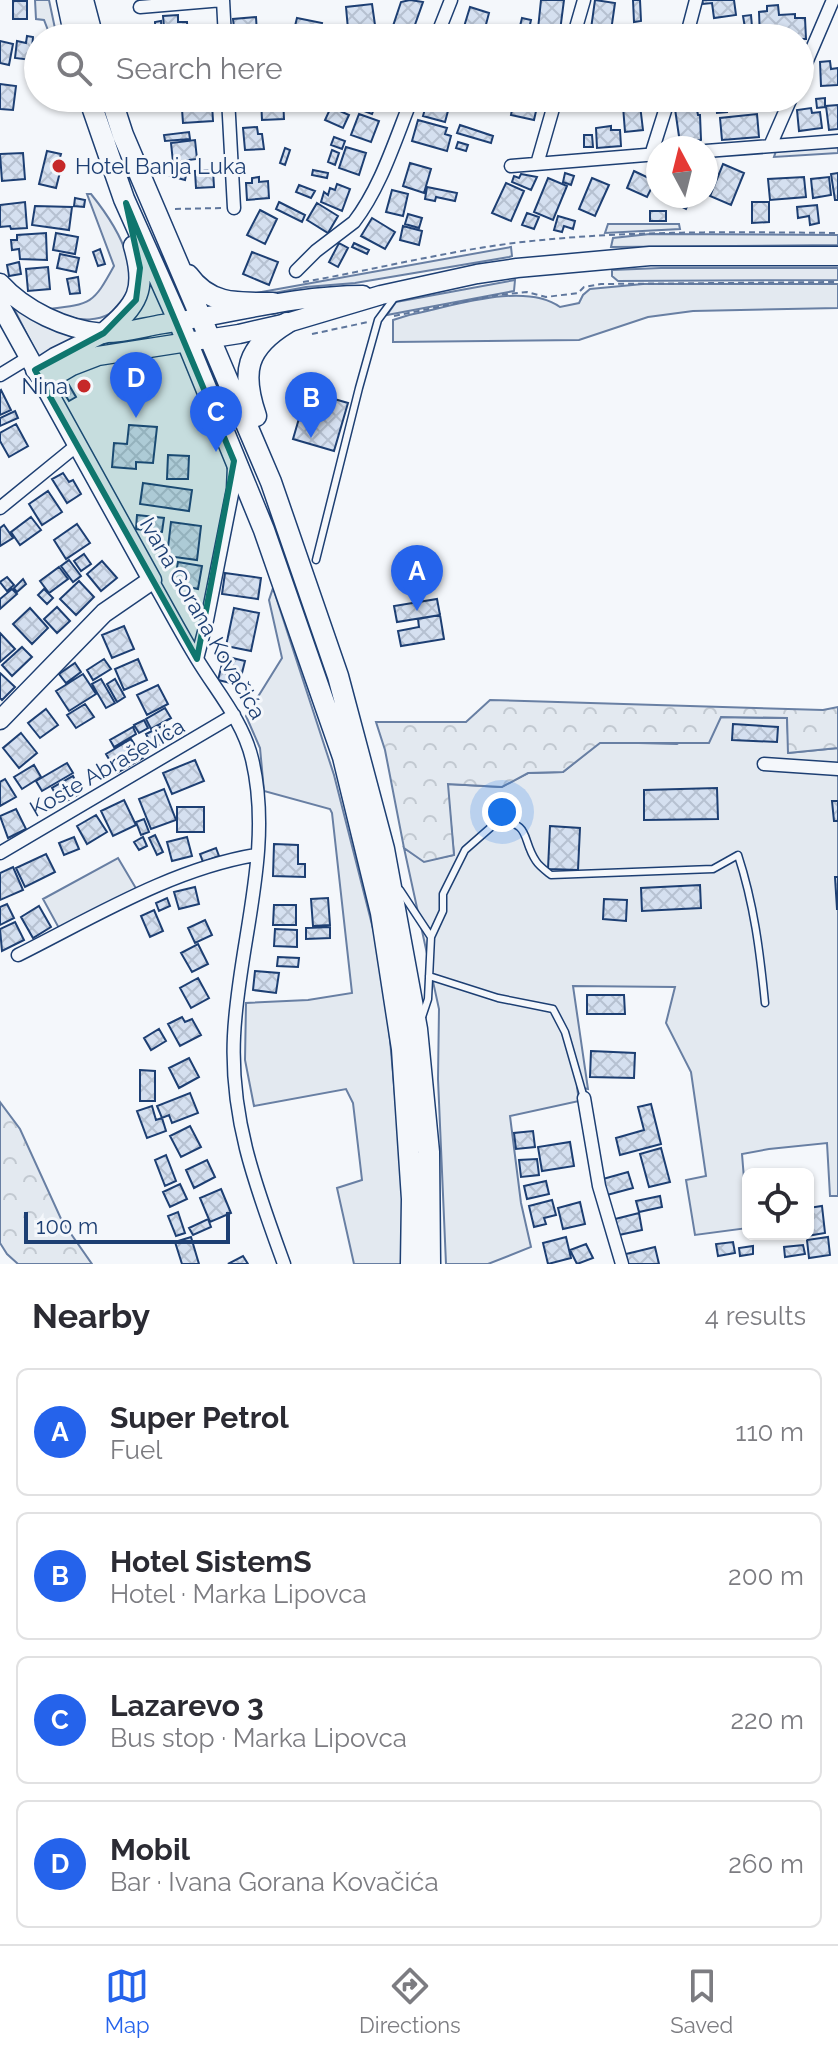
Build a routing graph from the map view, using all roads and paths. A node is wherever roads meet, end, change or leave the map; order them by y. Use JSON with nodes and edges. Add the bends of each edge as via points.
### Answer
{"nodes":[{"id":1,"x":67,"y":0,"type":"edge"},
{"id":2,"x":83,"y":0,"type":"edge"},
{"id":3,"x":451,"y":0,"type":"edge"},
{"id":4,"x":584,"y":0,"type":"edge"},
{"id":5,"x":696,"y":0,"type":"edge"},
{"id":6,"x":833,"y":0,"type":"edge"},
{"id":7,"x":140,"y":7,"type":"dead end"},
{"id":8,"x":72,"y":24,"type":"edge"},
{"id":9,"x":89,"y":24,"type":"edge"},
{"id":10,"x":224,"y":24,"type":"edge"},
{"id":11,"x":442,"y":24,"type":"edge"},
{"id":12,"x":577,"y":24,"type":"edge"},
{"id":13,"x":690,"y":24,"type":"edge"},
{"id":14,"x":814,"y":44,"type":"edge"},
{"id":15,"x":94,"y":112,"type":"edge"},
{"id":16,"x":116,"y":112,"type":"edge"},
{"id":17,"x":229,"y":112,"type":"edge"},
{"id":18,"x":406,"y":112,"type":"edge"},
{"id":19,"x":552,"y":112,"type":"edge"},
{"id":20,"x":665,"y":112,"type":"edge"},
{"id":21,"x":785,"y":112,"type":"edge"},
{"id":22,"x":659,"y":136,"type":"edge"},
{"id":23,"x":838,"y":141,"type":"edge"},
{"id":24,"x":770,"y":146,"type":"junction"},
{"id":25,"x":718,"y":150,"type":"edge"},
{"id":26,"x":646,"y":156,"type":"edge"},
{"id":27,"x":537,"y":164,"type":"junction"},
{"id":28,"x":511,"y":166,"type":"dead end"},
{"id":29,"x":126,"y":203,"type":"junction"},
{"id":30,"x":234,"y":208,"type":"joint"},
{"id":31,"x":174,"y":209,"type":"dead end"},
{"id":32,"x":838,"y":233,"type":"edge"},
{"id":33,"x":838,"y":256,"type":"edge"},
{"id":34,"x":179,"y":262,"type":"junction"},
{"id":35,"x":294,"y":277,"type":"joint"},
{"id":36,"x":838,"y":282,"type":"edge"},
{"id":37,"x":0,"y":283,"type":"edge"},
{"id":38,"x":402,"y":291,"type":"junction"},
{"id":39,"x":381,"y":295,"type":"junction"},
{"id":40,"x":273,"y":303,"type":"junction"},
{"id":41,"x":0,"y":305,"type":"edge"},
{"id":42,"x":202,"y":318,"type":"junction"},
{"id":43,"x":378,"y":320,"type":"junction"},
{"id":44,"x":287,"y":323,"type":"junction"},
{"id":45,"x":183,"y":331,"type":"junction"},
{"id":46,"x":104,"y":333,"type":"junction"},
{"id":47,"x":307,"y":335,"type":"dead end"},
{"id":48,"x":210,"y":338,"type":"junction"},
{"id":49,"x":36,"y":370,"type":"junction"},
{"id":50,"x":0,"y":375,"type":"edge"},
{"id":51,"x":76,"y":446,"type":"junction"},
{"id":52,"x":234,"y":461,"type":"junction"},
{"id":53,"x":271,"y":482,"type":"junction"},
{"id":54,"x":0,"y":508,"type":"edge"},
{"id":55,"x":316,"y":560,"type":"dead end"},
{"id":56,"x":152,"y":580,"type":"junction"},
{"id":57,"x":197,"y":659,"type":"junction"},
{"id":58,"x":234,"y":715,"type":"junction"},
{"id":59,"x":0,"y":720,"type":"edge"},
{"id":60,"x":764,"y":764,"type":"dead end"},
{"id":61,"x":838,"y":769,"type":"edge"},
{"id":62,"x":0,"y":853,"type":"edge"},
{"id":63,"x":256,"y":855,"type":"junction"},
{"id":64,"x":388,"y":869,"type":"junction"},
{"id":65,"x":431,"y":937,"type":"junction"},
{"id":66,"x":18,"y":955,"type":"dead end"},
{"id":67,"x":429,"y":976,"type":"junction"},
{"id":68,"x":765,"y":1003,"type":"dead end"},
{"id":69,"x":417,"y":1029,"type":"junction"},
{"id":70,"x":584,"y":1098,"type":"joint"},
{"id":71,"x":284,"y":1264,"type":"edge"},
{"id":72,"x":411,"y":1264,"type":"edge"},
{"id":73,"x":430,"y":1264,"type":"edge"},
{"id":74,"x":622,"y":1264,"type":"edge"}],
"edges":[{"from":1,"to":8,"type":"main road"},
{"from":2,"to":9,"type":"main road"},
{"from":3,"to":11,"type":"street"},
{"from":4,"to":12,"type":"street"},
{"from":5,"to":13,"type":"street"},
{"from":6,"to":14,"type":"street"},
{"from":7,"to":10,"type":"street","via":[[223,0]]},
{"from":15,"to":29,"type":"main road"},
{"from":16,"to":34,"type":"main road"},
{"from":17,"to":30,"type":"street"},
{"from":18,"to":35,"type":"street","via":[[360,215],[304,260]]},
{"from":19,"to":27,"type":"street"},
{"from":20,"to":22,"type":"street"},
{"from":21,"to":24,"type":"street"},
{"from":23,"to":24,"type":"street"},
{"from":24,"to":25,"type":"street"},
{"from":26,"to":27,"type":"street"},
{"from":27,"to":28,"type":"street"},
{"from":29,"to":45,"type":"main road"},
{"from":29,"to":46,"type":"main road","via":[[140,291]]},
{"from":30,"to":31,"type":"path"},
{"from":32,"to":35,"type":"path","via":[[678,232],[540,241]]},
{"from":33,"to":38,"type":"street","via":[[591,261],[477,274]]},
{"from":34,"to":40,"type":"main road","via":[[192,281],[217,300]]},
{"from":34,"to":42,"type":"main road"},
{"from":36,"to":43,"type":"path","via":[[601,284],[546,297],[527,292],[497,295]]},
{"from":37,"to":46,"type":"street","via":[[42,314]]},
{"from":38,"to":39,"type":"street"},
{"from":38,"to":43,"type":"lane"},
{"from":39,"to":40,"type":"street"},
{"from":39,"to":44,"type":"street"},
{"from":40,"to":42,"type":"street"},
{"from":41,"to":49,"type":"street","name":"Ivana Gorana Kovačića"},
{"from":42,"to":45,"type":"street"},
{"from":42,"to":48,"type":"main road"},
{"from":43,"to":47,"type":"path"},
{"from":43,"to":55,"type":"lane"},
{"from":44,"to":48,"type":"street"},
{"from":44,"to":53,"type":"main road","via":[[258,345],[247,376],[269,453]]},
{"from":45,"to":46,"type":"street"},
{"from":45,"to":48,"type":"street"},
{"from":45,"to":49,"type":"street","via":[[72,366]]},
{"from":45,"to":52,"type":"main road"},
{"from":46,"to":49,"type":"street"},
{"from":48,"to":53,"type":"main road"},
{"from":49,"to":50,"type":"street"},
{"from":49,"to":51,"type":"street","name":"Ivana Gorana Kovačića"},
{"from":51,"to":54,"type":"street"},
{"from":51,"to":56,"type":"street","name":"Ivana Gorana Kovačića"},
{"from":52,"to":57,"type":"street","via":[[233,489]]},
{"from":52,"to":72,"type":"main road","via":[[269,542],[343,757],[375,886],[402,1049]]},
{"from":53,"to":64,"type":"main road","via":[[338,676]]},
{"from":56,"to":57,"type":"street","name":"Ivana Gorana Kovačića"},
{"from":56,"to":59,"type":"street","via":[[104,613]]},
{"from":57,"to":58,"type":"street","name":"Ivana Gorana Kovačića"},
{"from":58,"to":62,"type":"street","name":"Koste Abraševića"},
{"from":58,"to":63,"type":"street","name":"Ivana Gorana Kovačića","via":[[256,779]]},
{"from":60,"to":61,"type":"street"},
{"from":63,"to":66,"type":"street","via":[[174,879]]},
{"from":63,"to":71,"type":"street","name":"Ivana Gorana Kovačića","via":[[236,1011],[234,1082],[246,1154]]},
{"from":64,"to":65,"type":"lane"},
{"from":64,"to":69,"type":"main road"},
{"from":65,"to":67,"type":"lane"},
{"from":65,"to":68,"type":"lane","via":[[443,911],[443,894],[465,850],[498,821],[521,827],[536,861],[551,875],[713,869],[738,855],[759,937]]},
{"from":67,"to":69,"type":"lane","via":[[428,999]]},
{"from":67,"to":70,"type":"lane","via":[[553,1009]]},
{"from":69,"to":73,"type":"main road","via":[[429,1152]]},
{"from":70,"to":74,"type":"street","via":[[599,1186]]}]}
